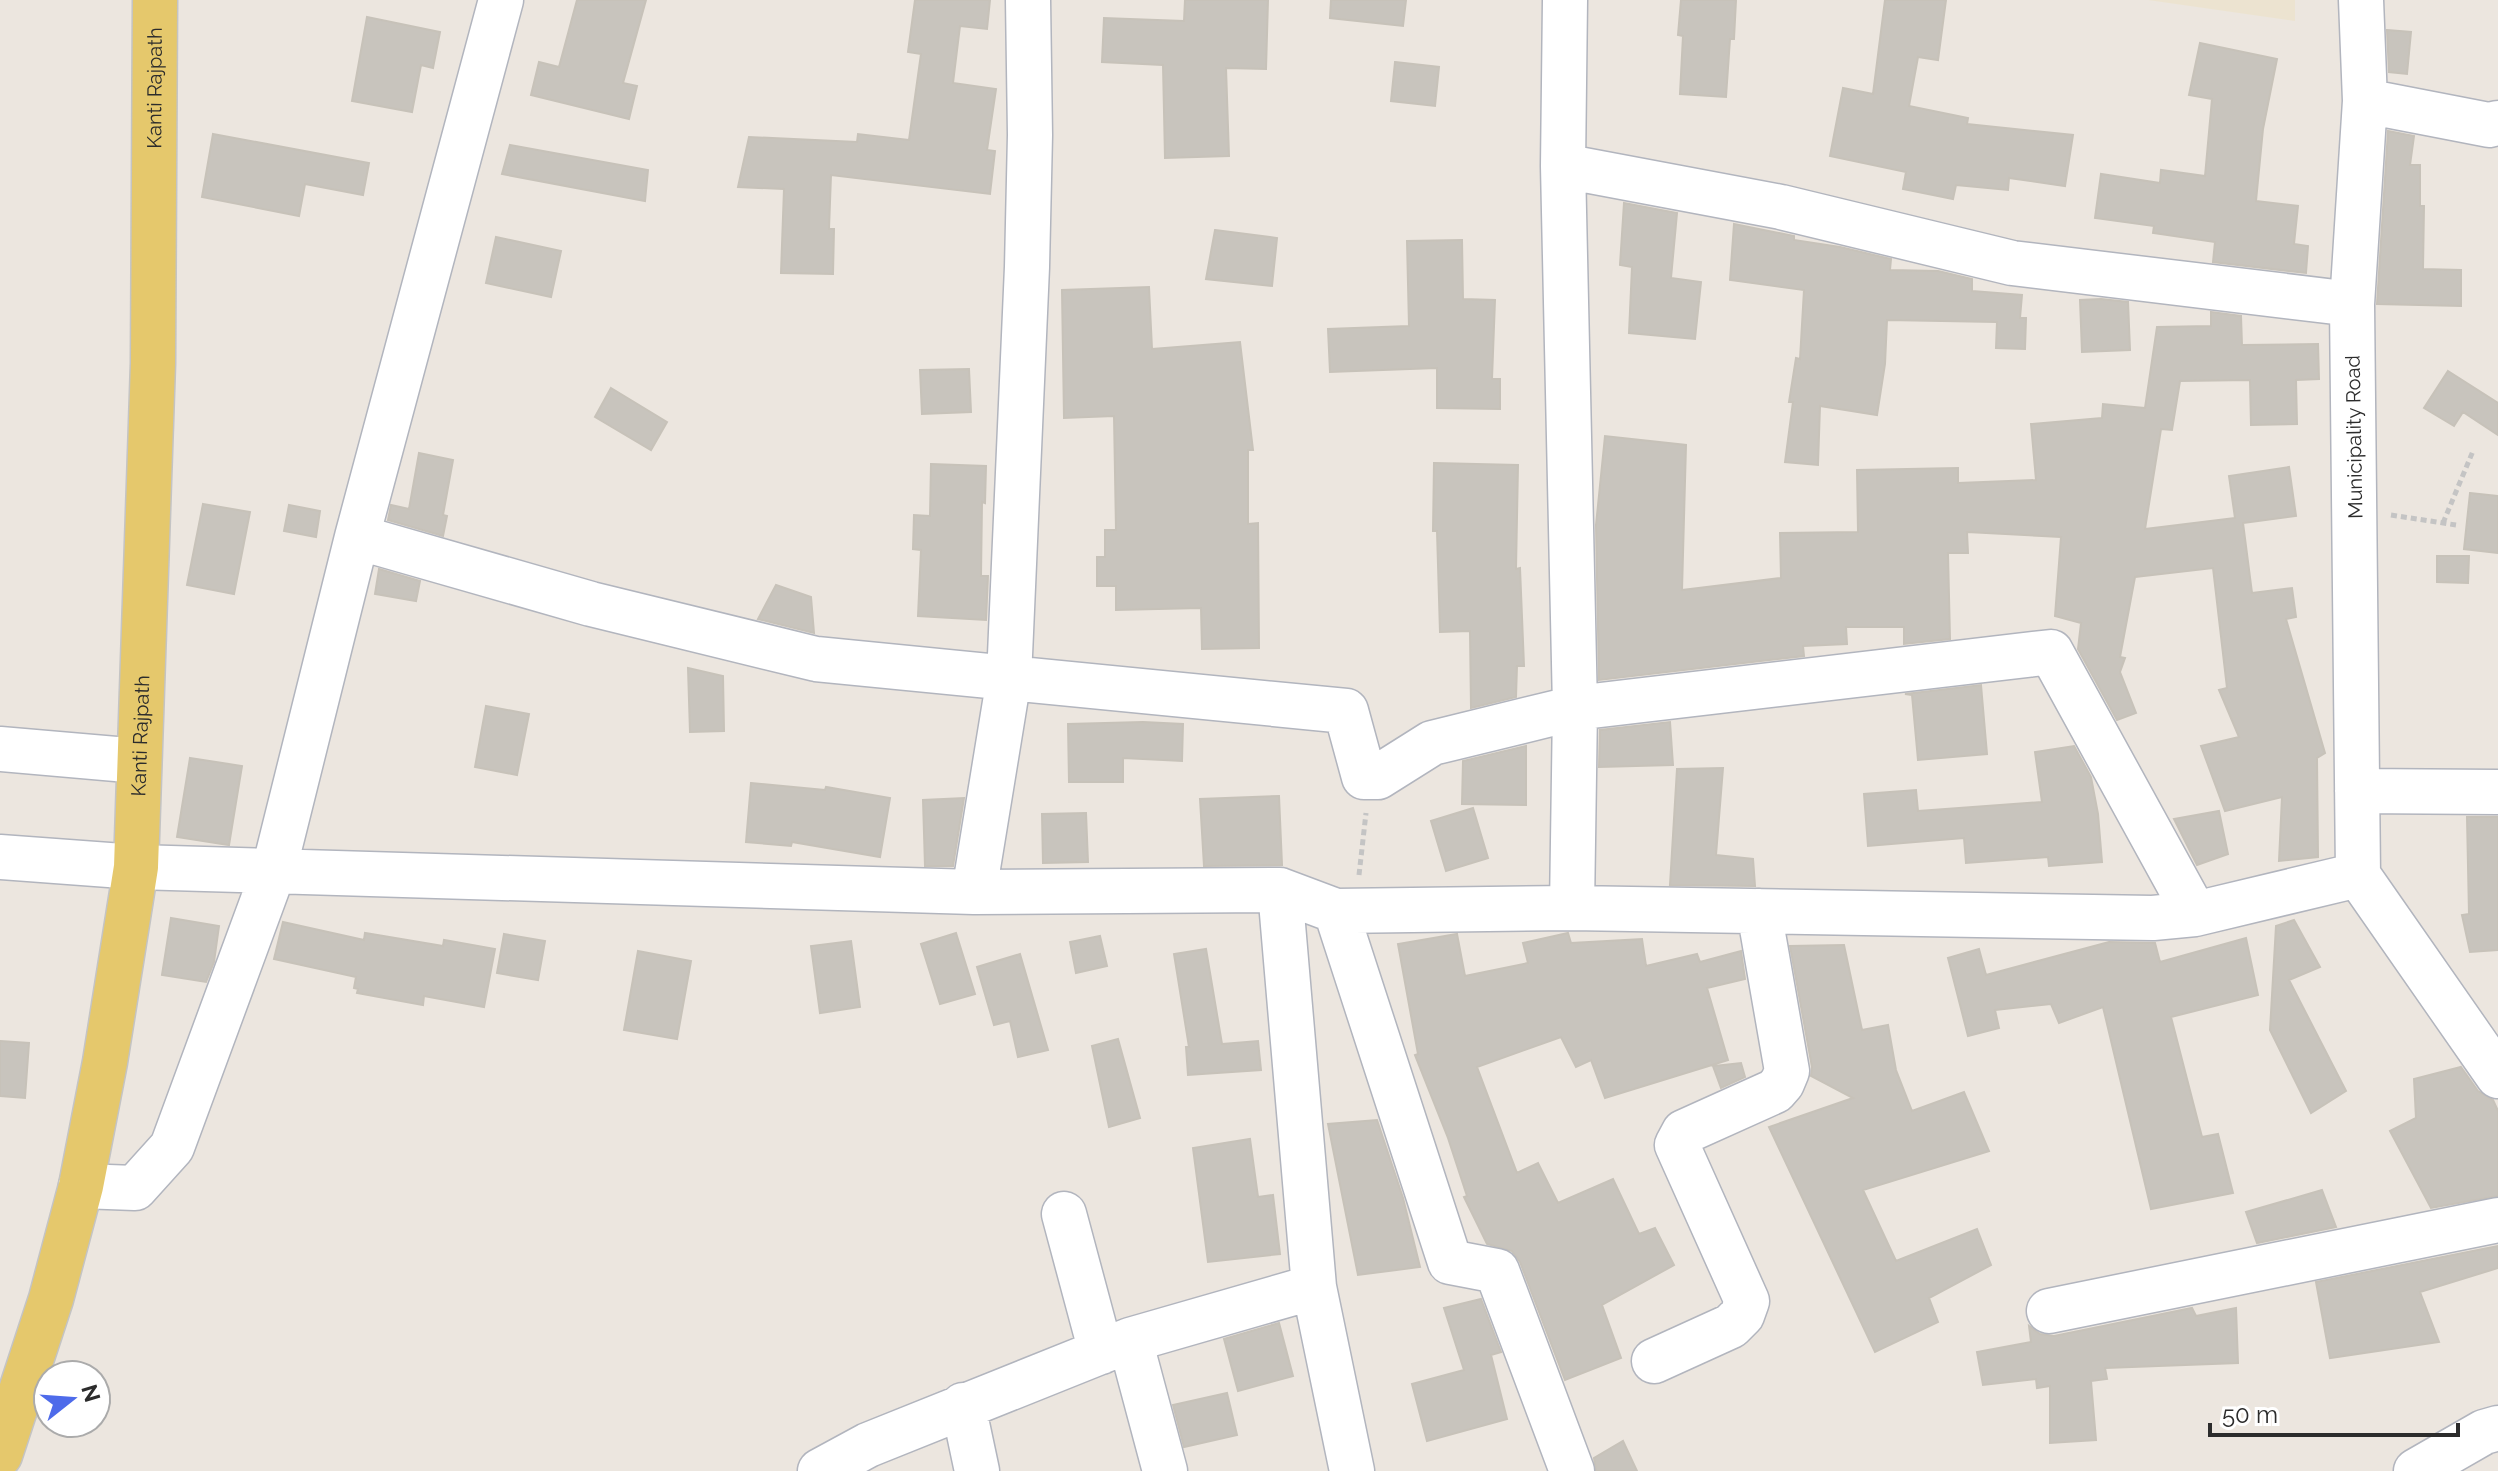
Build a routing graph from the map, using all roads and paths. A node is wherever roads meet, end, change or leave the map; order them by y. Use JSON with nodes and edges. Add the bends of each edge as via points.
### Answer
{"nodes":[{"id":1,"x":155,"y":0,"type":"edge"},
{"id":2,"x":501,"y":0,"type":"edge"},
{"id":3,"x":1028,"y":0,"type":"edge"},
{"id":4,"x":1565,"y":0,"type":"edge"},
{"id":5,"x":2361,"y":0,"type":"edge"},
{"id":6,"x":2365,"y":101,"type":"junction"},
{"id":7,"x":2498,"y":123,"type":"edge"},
{"id":8,"x":1563,"y":166,"type":"junction"},
{"id":9,"x":2352,"y":304,"type":"junction"},
{"id":10,"x":2473,"y":451,"type":"dead end"},
{"id":11,"x":2354,"y":509,"type":"junction"},
{"id":12,"x":2443,"y":523,"type":"junction"},
{"id":13,"x":2456,"y":525,"type":"dead end"},
{"id":14,"x":357,"y":537,"type":"junction"},
{"id":15,"x":1009,"y":678,"type":"junction"},
{"id":16,"x":1575,"y":708,"type":"junction"},
{"id":17,"x":0,"y":749,"type":"edge"},
{"id":18,"x":139,"y":761,"type":"junction"},
{"id":19,"x":1371,"y":777,"type":"junction"},
{"id":20,"x":2357,"y":791,"type":"junction"},
{"id":21,"x":2498,"y":792,"type":"edge"},
{"id":22,"x":0,"y":857,"type":"edge"},
{"id":23,"x":136,"y":867,"type":"junction"},
{"id":24,"x":274,"y":870,"type":"junction"},
{"id":25,"x":2358,"y":875,"type":"junction"},
{"id":26,"x":1280,"y":890,"type":"junction"},
{"id":27,"x":974,"y":892,"type":"junction"},
{"id":28,"x":1572,"y":908,"type":"junction"},
{"id":29,"x":1345,"y":911,"type":"junction"},
{"id":30,"x":1759,"y":911,"type":"junction"},
{"id":31,"x":2195,"y":914,"type":"junction"},
{"id":32,"x":2498,"y":1076,"type":"edge"},
{"id":33,"x":81,"y":1186,"type":"junction"},
{"id":34,"x":1064,"y":1214,"type":"dead end"},
{"id":35,"x":2498,"y":1220,"type":"edge"},
{"id":36,"x":1314,"y":1287,"type":"junction"},
{"id":37,"x":2049,"y":1311,"type":"dead end"},
{"id":38,"x":1116,"y":1346,"type":"junction"},
{"id":39,"x":1654,"y":1361,"type":"dead end"},
{"id":40,"x":963,"y":1405,"type":"junction"},
{"id":41,"x":2498,"y":1428,"type":"edge"},
{"id":42,"x":0,"y":1455,"type":"edge"},
{"id":43,"x":820,"y":1471,"type":"edge"},
{"id":44,"x":977,"y":1471,"type":"edge"},
{"id":45,"x":1165,"y":1471,"type":"edge"},
{"id":46,"x":1352,"y":1471,"type":"edge"},
{"id":47,"x":1572,"y":1471,"type":"edge"},
{"id":48,"x":2416,"y":1471,"type":"edge"}],
"edges":[{"from":1,"to":18,"type":"main road","name":"Kanti Rajpath","via":[[153,363]]},
{"from":2,"to":14,"type":"street"},
{"from":3,"to":15,"type":"street","via":[[1027,267]]},
{"from":4,"to":8,"type":"street"},
{"from":5,"to":6,"type":"street","name":"Municipality Road"},
{"from":6,"to":7,"type":"street"},
{"from":6,"to":9,"type":"street","name":"Municipality Road"},
{"from":8,"to":9,"type":"street","via":[[1781,207],[2012,263]]},
{"from":8,"to":16,"type":"street"},
{"from":9,"to":11,"type":"street","name":"Municipality Road"},
{"from":10,"to":12,"type":"path"},
{"from":11,"to":12,"type":"path"},
{"from":11,"to":20,"type":"street","name":"Municipality Road"},
{"from":12,"to":13,"type":"path"},
{"from":14,"to":15,"type":"street","via":[[591,604],[816,659]]},
{"from":14,"to":24,"type":"street"},
{"from":15,"to":19,"type":"street","via":[[1346,711],[1364,777]]},
{"from":15,"to":27,"type":"street"},
{"from":16,"to":19,"type":"street","via":[[1432,743]]},
{"from":16,"to":28,"type":"street"},
{"from":16,"to":31,"type":"street","via":[[2051,652]]},
{"from":17,"to":18,"type":"street"},
{"from":18,"to":23,"type":"main road","name":"Kanti Rajpath"},
{"from":19,"to":29,"type":"path"},
{"from":20,"to":21,"type":"street"},
{"from":20,"to":25,"type":"street","name":"Municipality Road"},
{"from":22,"to":23,"type":"street"},
{"from":23,"to":24,"type":"street"},
{"from":23,"to":33,"type":"main road","name":"Kanti Rajpath"},
{"from":24,"to":27,"type":"street"},
{"from":24,"to":33,"type":"street","via":[[172,1147],[135,1188]]},
{"from":25,"to":31,"type":"street"},
{"from":25,"to":32,"type":"street"},
{"from":26,"to":27,"type":"street"},
{"from":26,"to":29,"type":"street"},
{"from":26,"to":36,"type":"street"},
{"from":28,"to":29,"type":"street"},
{"from":28,"to":30,"type":"street"},
{"from":29,"to":47,"type":"street","via":[[1450,1262],[1497,1271]]},
{"from":30,"to":31,"type":"street","via":[[2153,918]]},
{"from":30,"to":39,"type":"street","via":[[1787,1071],[1775,1091],[1684,1132],[1677,1145],[1747,1301],[1731,1326]]},
{"from":33,"to":42,"type":"main road","name":"Kanti Rajpath"},
{"from":34,"to":38,"type":"street"},
{"from":35,"to":37,"type":"street"},
{"from":36,"to":38,"type":"street"},
{"from":36,"to":46,"type":"street"},
{"from":38,"to":40,"type":"street"},
{"from":38,"to":45,"type":"street"},
{"from":40,"to":43,"type":"street"},
{"from":40,"to":44,"type":"street"},
{"from":41,"to":48,"type":"street"}]}
